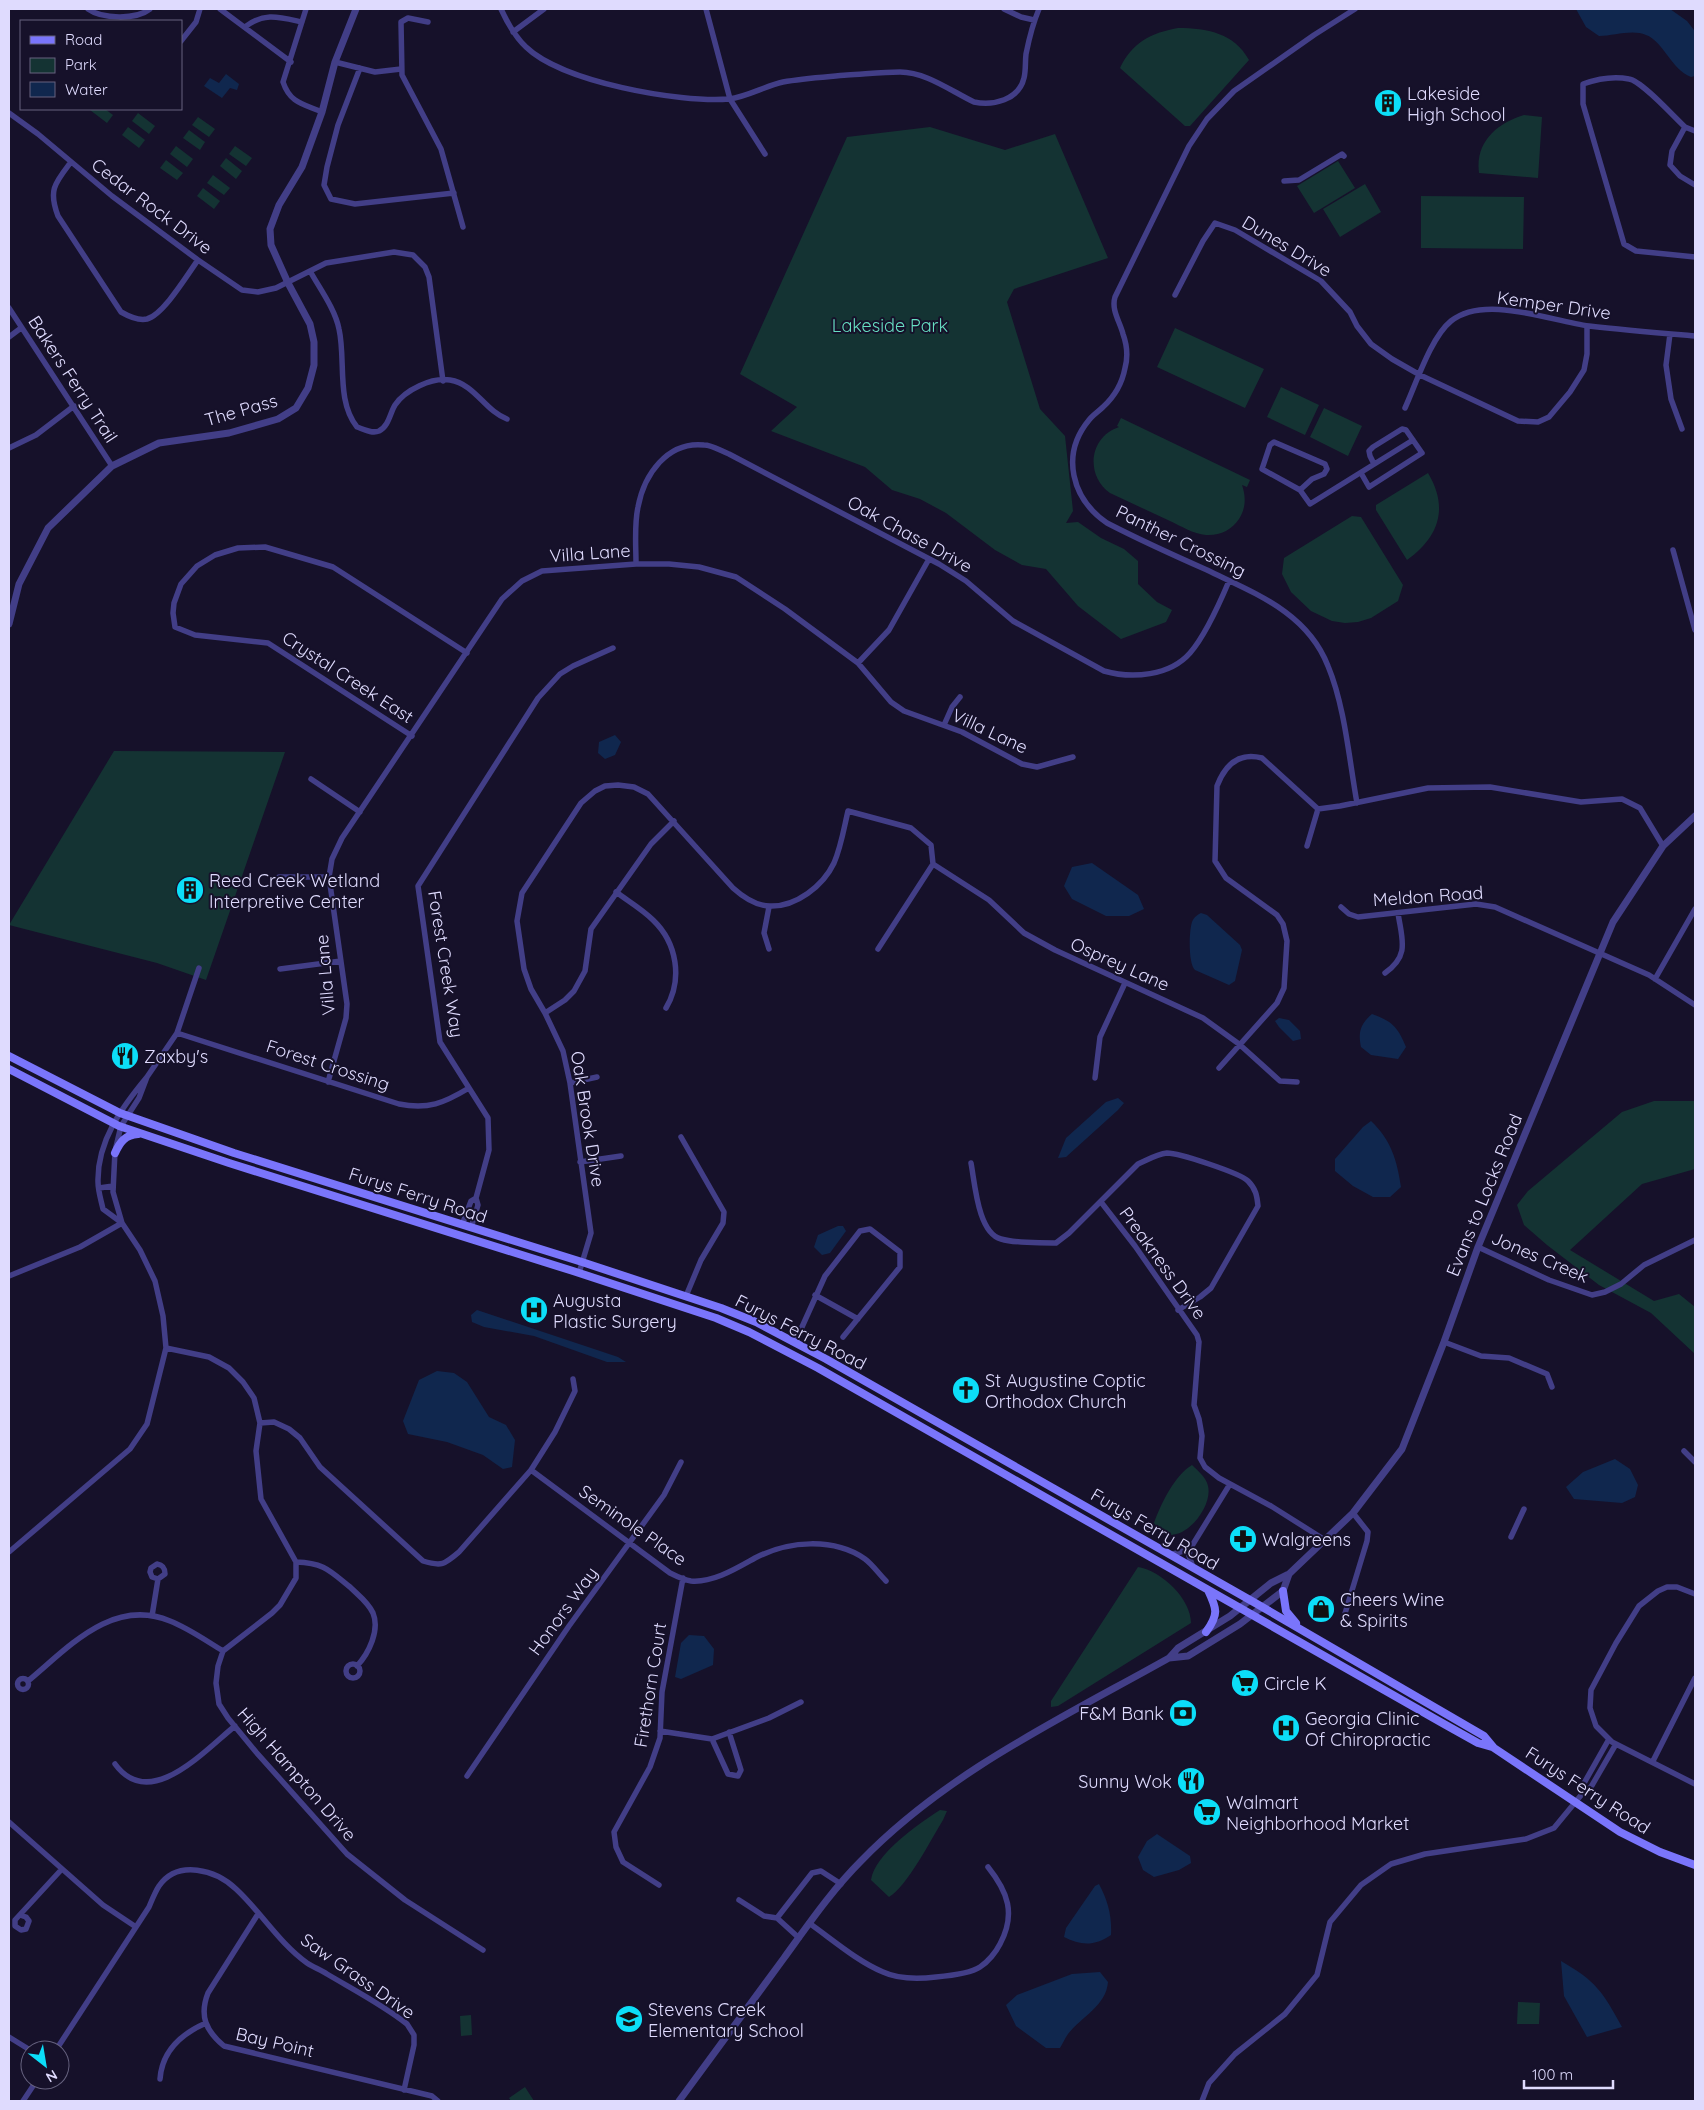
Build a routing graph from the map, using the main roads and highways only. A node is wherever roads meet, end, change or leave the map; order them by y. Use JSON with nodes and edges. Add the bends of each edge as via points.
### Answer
{"nodes":[{"id":1,"x":9,"y":1056,"type":"edge"},
{"id":2,"x":9,"y":1069,"type":"edge"},
{"id":3,"x":141,"y":1134,"type":"junction"},
{"id":4,"x":115,"y":1153,"type":"road end"},
{"id":5,"x":1208,"y":1590,"type":"junction"},
{"id":6,"x":1283,"y":1591,"type":"road end"},
{"id":7,"x":1302,"y":1630,"type":"junction"},
{"id":8,"x":1206,"y":1632,"type":"road end"},
{"id":9,"x":1494,"y":1748,"type":"junction"},
{"id":10,"x":1695,"y":1865,"type":"edge"}],
"edges":[{"from":1,"to":7,"type":"main road","name":"Furys Ferry Road","via":[[124,1115],[686,1296],[756,1322]]},
{"from":2,"to":3,"type":"main road","name":"Furys Ferry Road"},
{"from":3,"to":4,"type":"main road","via":[[126,1137]]},
{"from":3,"to":5,"type":"main road","name":"Furys Ferry Road","via":[[578,1273],[750,1332]]},
{"from":5,"to":8,"type":"main road","via":[[1216,1613]]},
{"from":5,"to":9,"type":"main road","name":"Furys Ferry Road","via":[[1478,1743]]},
{"from":6,"to":7,"type":"main road","via":[[1286,1611]]},
{"from":7,"to":9,"type":"main road","name":"Furys Ferry Road","via":[[1484,1736]]},
{"from":9,"to":10,"type":"main road","name":"Furys Ferry Road","via":[[1620,1832]]}]}
